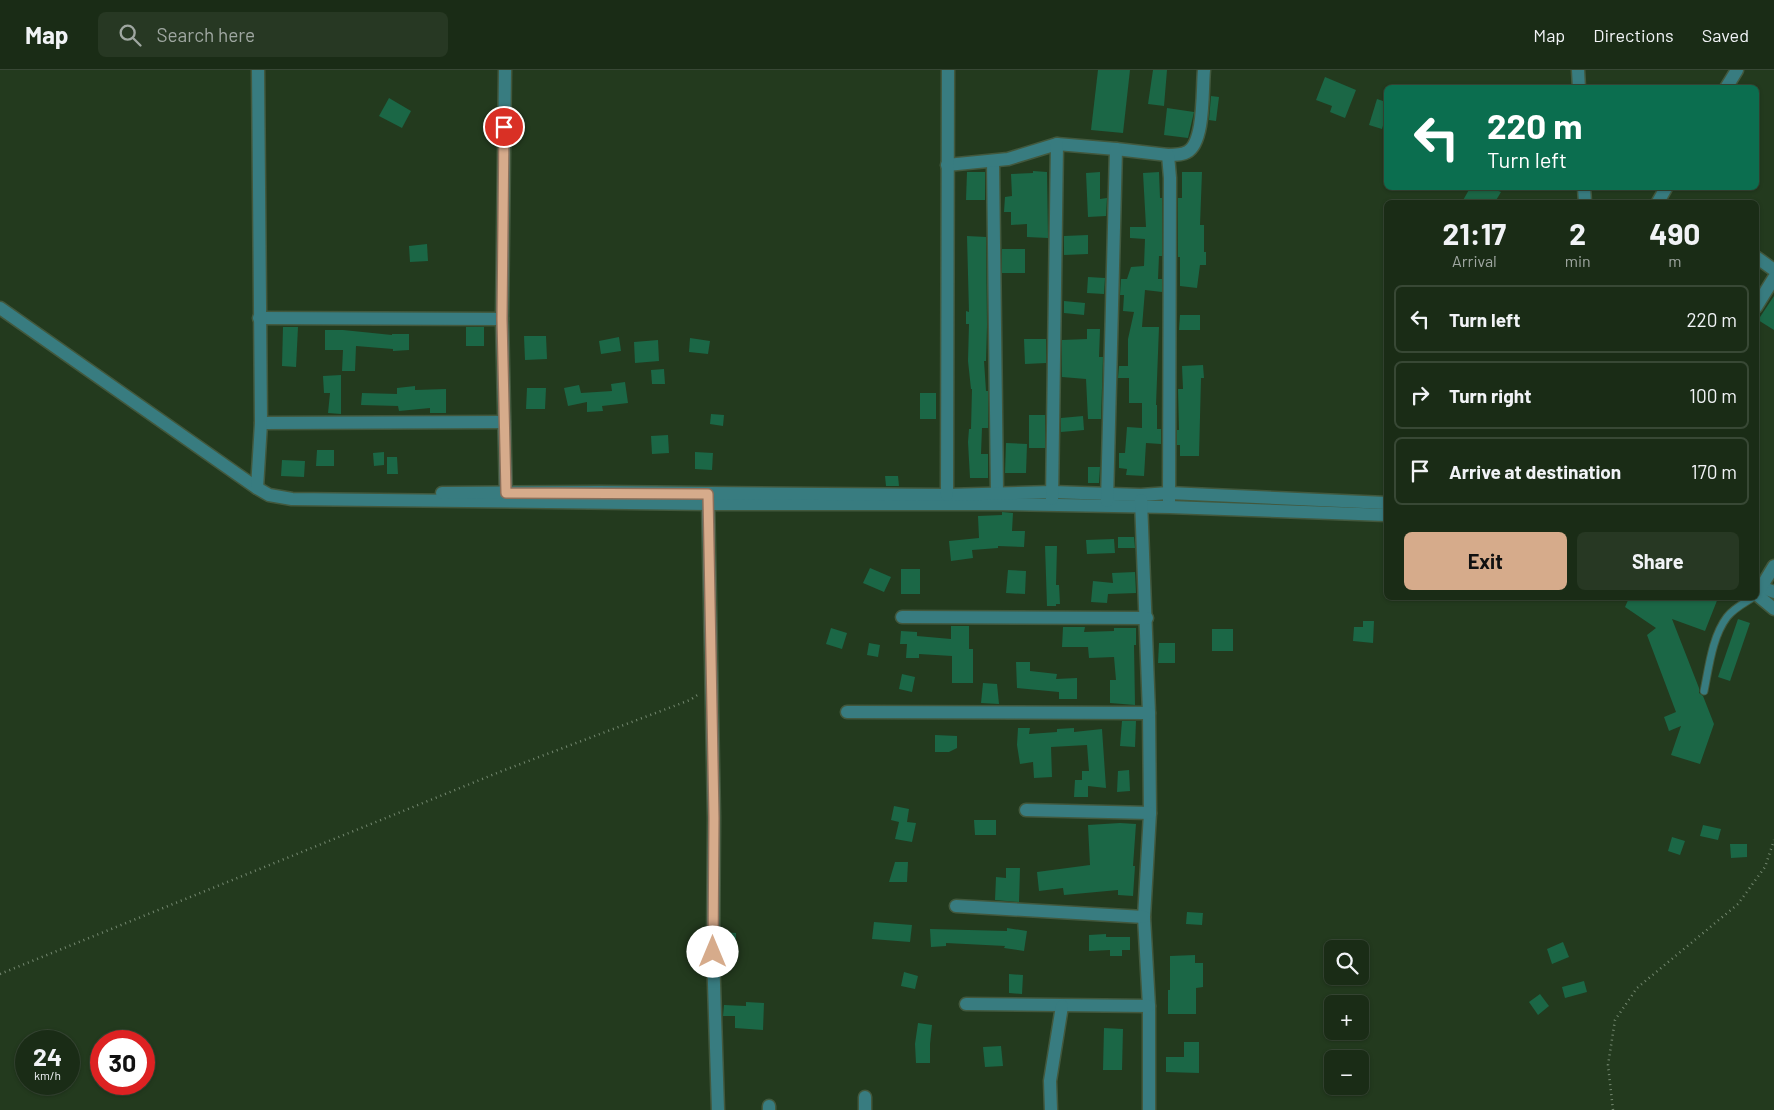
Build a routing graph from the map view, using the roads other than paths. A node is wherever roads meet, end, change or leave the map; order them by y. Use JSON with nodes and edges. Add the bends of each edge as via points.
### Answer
{"nodes":[{"id":1,"x":258,"y":70,"type":"edge"},
{"id":2,"x":505,"y":70,"type":"edge"},
{"id":3,"x":948,"y":70,"type":"edge"},
{"id":4,"x":1204,"y":70,"type":"edge"},
{"id":5,"x":1578,"y":70,"type":"edge"},
{"id":6,"x":1737,"y":70,"type":"edge"},
{"id":7,"x":1579,"y":85,"type":"edge"},
{"id":8,"x":1728,"y":85,"type":"edge"},
{"id":9,"x":1057,"y":144,"type":"junction"},
{"id":10,"x":1116,"y":149,"type":"junction"},
{"id":11,"x":1168,"y":156,"type":"junction"},
{"id":12,"x":993,"y":161,"type":"junction"},
{"id":13,"x":947,"y":165,"type":"junction"},
{"id":14,"x":1759,"y":259,"type":"edge"},
{"id":15,"x":1774,"y":270,"type":"edge"},
{"id":16,"x":1774,"y":278,"type":"edge"},
{"id":17,"x":1759,"y":302,"type":"edge"},
{"id":18,"x":0,"y":308,"type":"edge"},
{"id":19,"x":259,"y":318,"type":"junction"},
{"id":20,"x":502,"y":319,"type":"junction"},
{"id":21,"x":504,"y":422,"type":"junction"},
{"id":22,"x":261,"y":423,"type":"junction"},
{"id":23,"x":257,"y":488,"type":"junction"},
{"id":24,"x":1052,"y":492,"type":"junction"},
{"id":25,"x":997,"y":493,"type":"junction"},
{"id":26,"x":1169,"y":493,"type":"junction"},
{"id":27,"x":947,"y":496,"type":"junction"},
{"id":28,"x":506,"y":498,"type":"junction"},
{"id":29,"x":708,"y":499,"type":"junction"},
{"id":30,"x":1107,"y":500,"type":"junction"},
{"id":31,"x":1141,"y":501,"type":"junction"},
{"id":32,"x":1384,"y":503,"type":"edge"},
{"id":33,"x":1051,"y":506,"type":"junction"},
{"id":34,"x":1169,"y":507,"type":"junction"},
{"id":35,"x":1384,"y":516,"type":"edge"},
{"id":36,"x":1774,"y":566,"type":"edge"},
{"id":37,"x":1759,"y":588,"type":"edge"},
{"id":38,"x":1759,"y":591,"type":"edge"},
{"id":39,"x":1774,"y":592,"type":"edge"},
{"id":40,"x":1759,"y":593,"type":"edge"},
{"id":41,"x":1749,"y":600,"type":"edge"},
{"id":42,"x":1774,"y":608,"type":"edge"},
{"id":43,"x":902,"y":617,"type":"dead end"},
{"id":44,"x":1147,"y":618,"type":"junction"},
{"id":45,"x":1704,"y":691,"type":"dead end"},
{"id":46,"x":847,"y":712,"type":"dead end"},
{"id":47,"x":1149,"y":712,"type":"junction"},
{"id":48,"x":1026,"y":810,"type":"dead end"},
{"id":49,"x":1150,"y":813,"type":"junction"},
{"id":50,"x":956,"y":906,"type":"dead end"},
{"id":51,"x":1144,"y":917,"type":"junction"},
{"id":52,"x":966,"y":1004,"type":"dead end"},
{"id":53,"x":1062,"y":1006,"type":"junction"},
{"id":54,"x":1149,"y":1006,"type":"junction"},
{"id":55,"x":865,"y":1097,"type":"dead end"},
{"id":56,"x":718,"y":1110,"type":"edge"},
{"id":57,"x":865,"y":1110,"type":"edge"},
{"id":58,"x":1051,"y":1110,"type":"edge"},
{"id":59,"x":1150,"y":1110,"type":"edge"}],
"edges":[{"from":1,"to":19,"type":"street"},
{"from":2,"to":20,"type":"street"},
{"from":3,"to":13,"type":"street"},
{"from":4,"to":11,"type":"street","via":[[1200,131],[1195,146],[1186,153]]},
{"from":5,"to":7,"type":"street"},
{"from":6,"to":8,"type":"street"},
{"from":9,"to":10,"type":"street"},
{"from":9,"to":12,"type":"street"},
{"from":9,"to":24,"type":"street"},
{"from":10,"to":11,"type":"street"},
{"from":10,"to":30,"type":"street"},
{"from":11,"to":26,"type":"street"},
{"from":12,"to":13,"type":"street"},
{"from":12,"to":25,"type":"street"},
{"from":13,"to":27,"type":"street"},
{"from":14,"to":15,"type":"street"},
{"from":16,"to":17,"type":"street"},
{"from":18,"to":23,"type":"street"},
{"from":19,"to":20,"type":"street"},
{"from":19,"to":22,"type":"street"},
{"from":20,"to":21,"type":"street"},
{"from":21,"to":22,"type":"street"},
{"from":21,"to":28,"type":"street"},
{"from":22,"to":23,"type":"street"},
{"from":23,"to":28,"type":"street","via":[[269,495],[292,499]]},
{"from":24,"to":25,"type":"street"},
{"from":24,"to":30,"type":"street"},
{"from":24,"to":33,"type":"street"},
{"from":25,"to":27,"type":"street"},
{"from":26,"to":31,"type":"street"},
{"from":26,"to":32,"type":"street"},
{"from":26,"to":34,"type":"street"},
{"from":27,"to":29,"type":"street"},
{"from":28,"to":29,"type":"street"},
{"from":29,"to":33,"type":"street"},
{"from":29,"to":56,"type":"street"},
{"from":30,"to":31,"type":"street"},
{"from":30,"to":33,"type":"street"},
{"from":31,"to":34,"type":"street"},
{"from":31,"to":44,"type":"street"},
{"from":34,"to":35,"type":"street"},
{"from":36,"to":37,"type":"street"},
{"from":38,"to":39,"type":"street"},
{"from":40,"to":42,"type":"street"},
{"from":41,"to":45,"type":"lane","via":[[1728,616],[1720,628],[1710,657]]},
{"from":43,"to":44,"type":"street"},
{"from":44,"to":47,"type":"street"},
{"from":46,"to":47,"type":"street"},
{"from":47,"to":49,"type":"street"},
{"from":48,"to":49,"type":"street"},
{"from":49,"to":51,"type":"street"},
{"from":50,"to":51,"type":"street"},
{"from":51,"to":54,"type":"street"},
{"from":52,"to":53,"type":"street"},
{"from":53,"to":54,"type":"street"},
{"from":53,"to":58,"type":"street","via":[[1050,1081]]},
{"from":54,"to":59,"type":"street"},
{"from":55,"to":57,"type":"street"}]}
